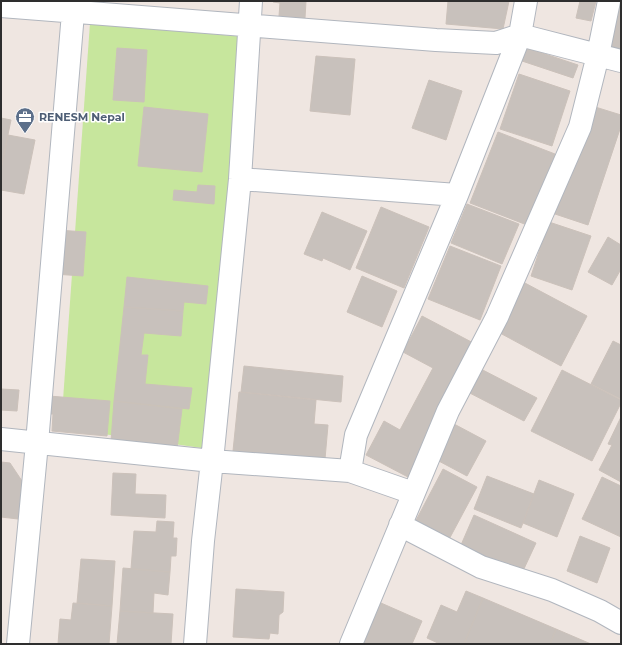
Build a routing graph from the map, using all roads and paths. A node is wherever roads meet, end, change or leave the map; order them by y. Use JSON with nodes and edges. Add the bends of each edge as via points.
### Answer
{"nodes":[{"id":1,"x":251,"y":1,"type":"edge"},
{"id":2,"x":526,"y":1,"type":"edge"},
{"id":3,"x":610,"y":1,"type":"edge"},
{"id":4,"x":1,"y":6,"type":"edge"},
{"id":5,"x":73,"y":13,"type":"junction"},
{"id":6,"x":249,"y":26,"type":"junction"},
{"id":7,"x":520,"y":35,"type":"junction"},
{"id":8,"x":598,"y":55,"type":"junction"},
{"id":9,"x":621,"y":61,"type":"edge"},
{"id":10,"x":240,"y":179,"type":"junction"},
{"id":11,"x":457,"y":195,"type":"junction"},
{"id":12,"x":1,"y":439,"type":"edge"},
{"id":13,"x":37,"y":443,"type":"junction"},
{"id":14,"x":212,"y":461,"type":"junction"},
{"id":15,"x":350,"y":471,"type":"junction"},
{"id":16,"x":413,"y":493,"type":"junction"},
{"id":17,"x":400,"y":525,"type":"junction"},
{"id":18,"x":621,"y":624,"type":"edge"},
{"id":19,"x":18,"y":644,"type":"edge"},
{"id":20,"x":195,"y":644,"type":"edge"},
{"id":21,"x":351,"y":644,"type":"edge"}],
"edges":[{"from":1,"to":6,"type":"street"},
{"from":2,"to":7,"type":"street"},
{"from":3,"to":8,"type":"street"},
{"from":4,"to":5,"type":"street"},
{"from":5,"to":6,"type":"street"},
{"from":5,"to":13,"type":"street"},
{"from":6,"to":7,"type":"street","via":[[496,43]]},
{"from":6,"to":10,"type":"street"},
{"from":7,"to":8,"type":"street"},
{"from":7,"to":11,"type":"street"},
{"from":8,"to":9,"type":"street"},
{"from":8,"to":16,"type":"street","via":[[580,126],[497,318],[448,411]]},
{"from":10,"to":11,"type":"street"},
{"from":10,"to":14,"type":"street"},
{"from":11,"to":15,"type":"street","via":[[356,435]]},
{"from":12,"to":13,"type":"street"},
{"from":13,"to":14,"type":"street"},
{"from":13,"to":19,"type":"street"},
{"from":14,"to":15,"type":"street"},
{"from":14,"to":20,"type":"street","via":[[202,541]]},
{"from":15,"to":16,"type":"street"},
{"from":16,"to":17,"type":"street"},
{"from":17,"to":18,"type":"street","via":[[481,567],[552,590],[600,611]]},
{"from":17,"to":21,"type":"street"}]}
